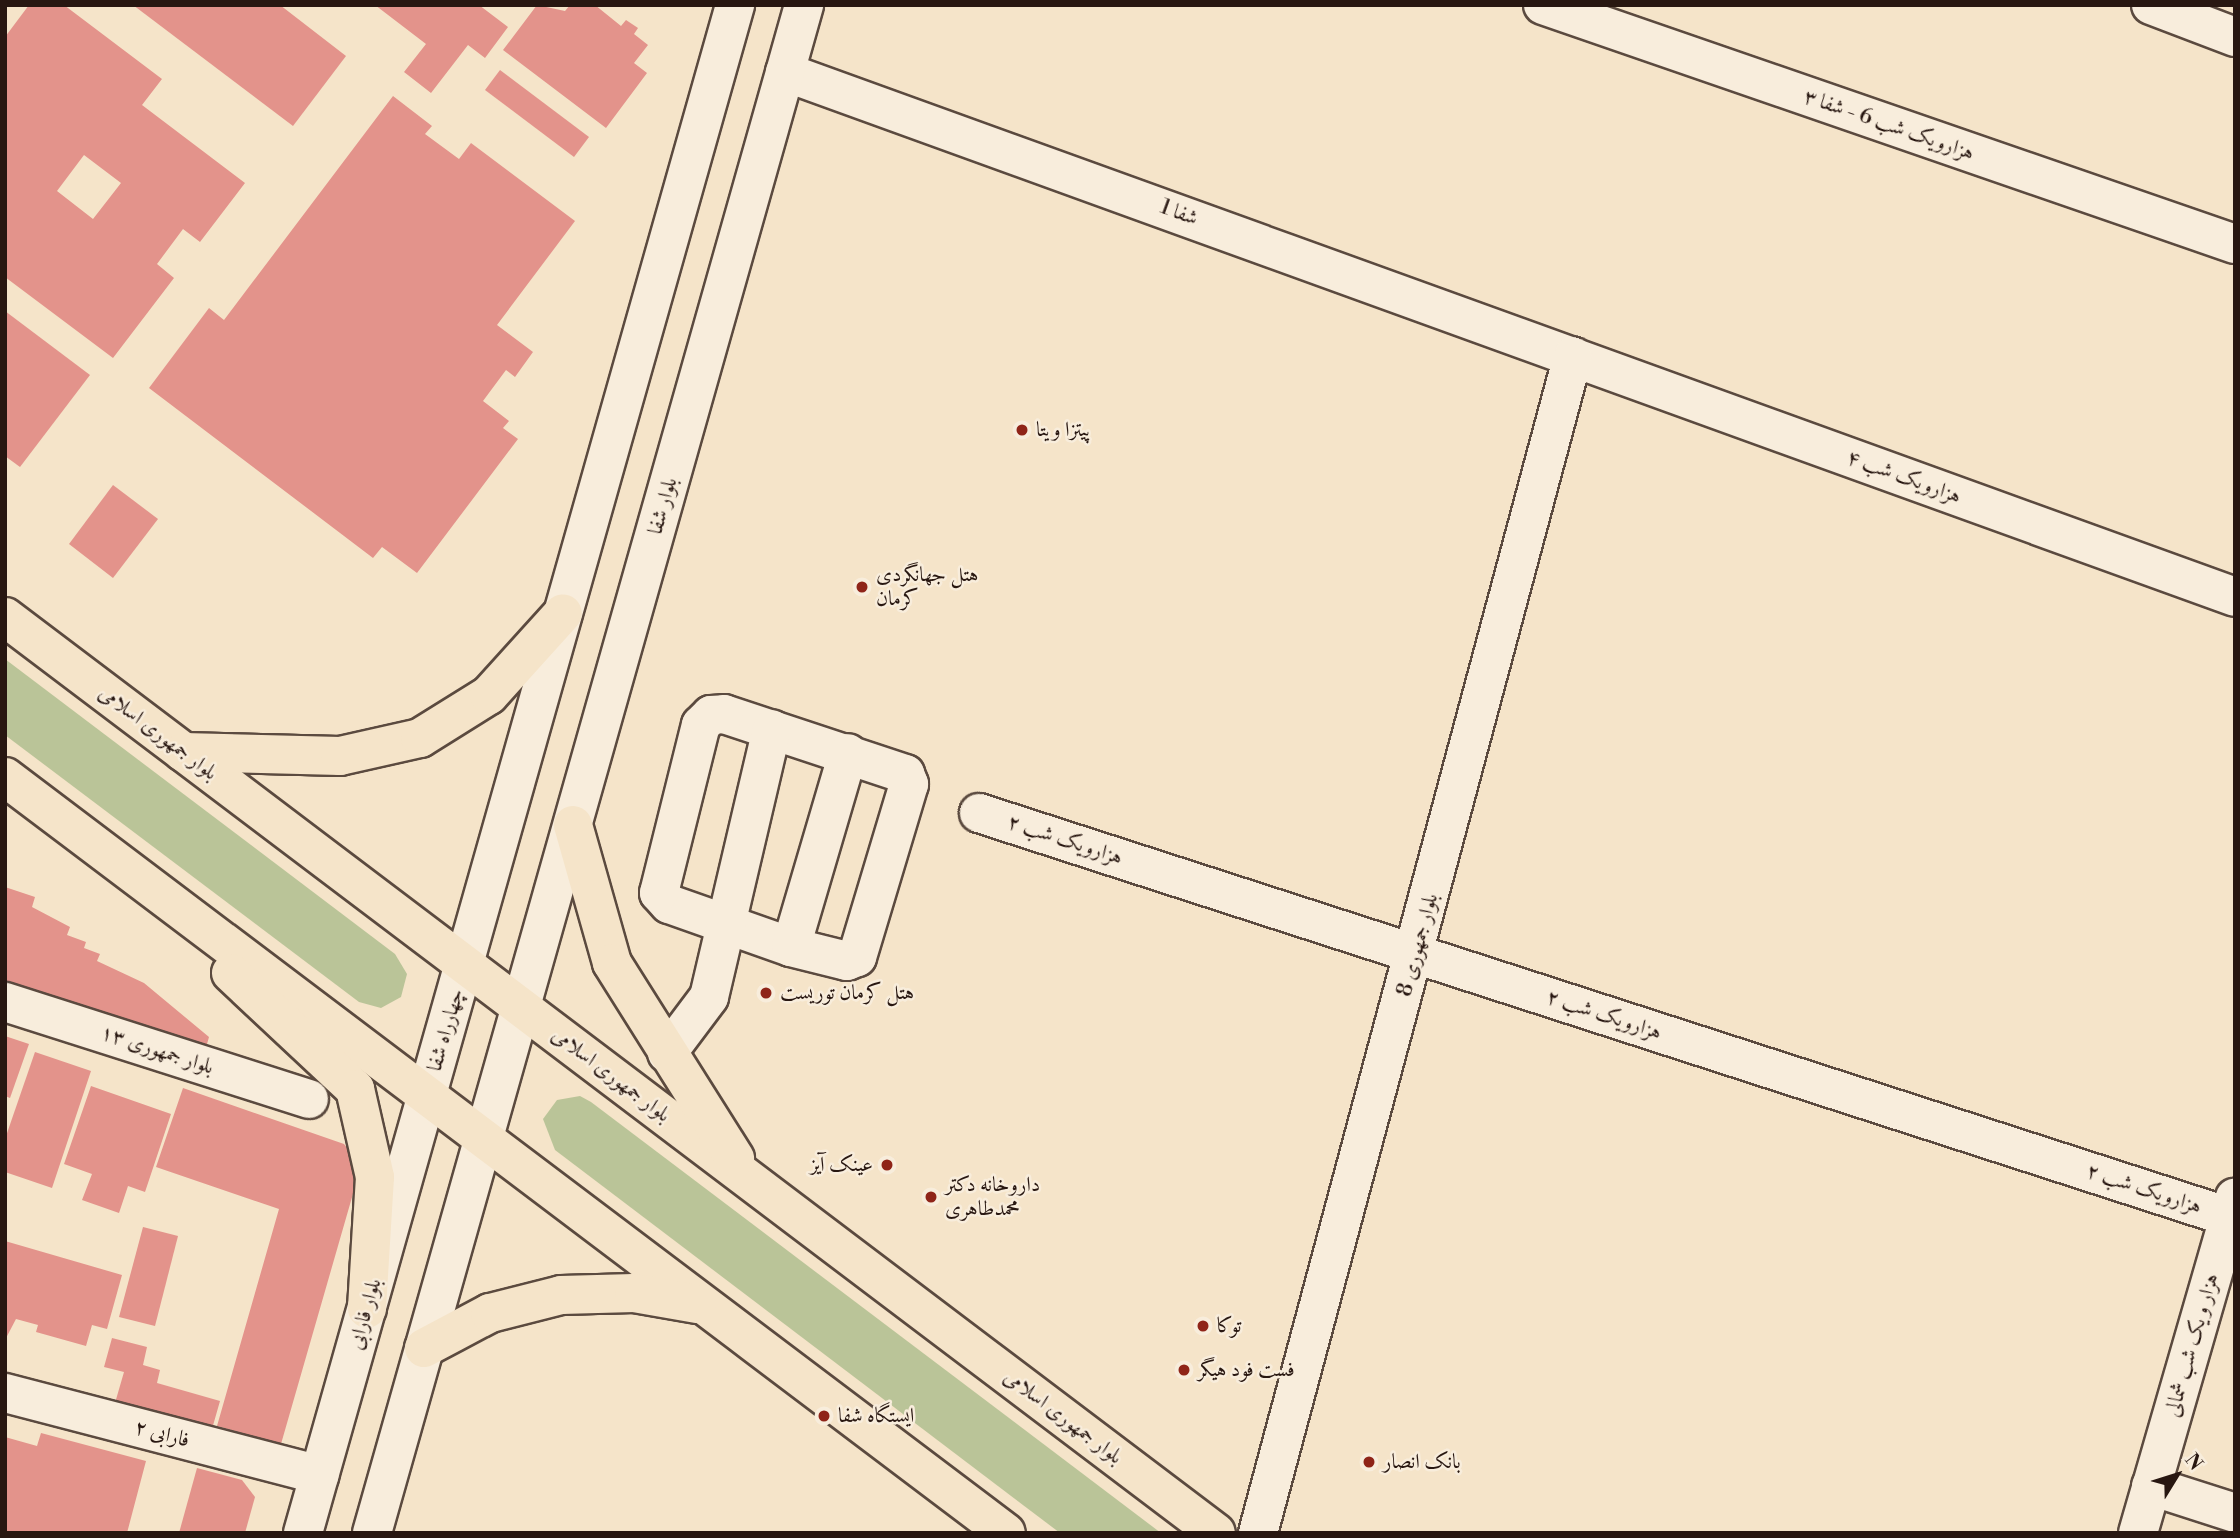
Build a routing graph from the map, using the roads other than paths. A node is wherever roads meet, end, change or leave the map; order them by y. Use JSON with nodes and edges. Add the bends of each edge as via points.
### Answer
{"nodes":[{"id":1,"x":735,"y":5,"type":"edge"},
{"id":2,"x":804,"y":5,"type":"edge"},
{"id":3,"x":1543,"y":5,"type":"edge"},
{"id":4,"x":2151,"y":5,"type":"edge"},
{"id":5,"x":2235,"y":37,"type":"edge"},
{"id":6,"x":785,"y":72,"type":"junction"},
{"id":7,"x":2235,"y":244,"type":"edge"},
{"id":8,"x":1573,"y":356,"type":"junction"},
{"id":9,"x":2235,"y":597,"type":"edge"},
{"id":10,"x":564,"y":613,"type":"junction"},
{"id":11,"x":5,"y":617,"type":"edge"},
{"id":12,"x":772,"y":729,"type":"junction"},
{"id":13,"x":183,"y":752,"type":"junction"},
{"id":14,"x":848,"y":753,"type":"junction"},
{"id":15,"x":5,"y":777,"type":"edge"},
{"id":16,"x":979,"y":813,"type":"dead end"},
{"id":17,"x":573,"y":825,"type":"junction"},
{"id":18,"x":188,"y":915,"type":"junction"},
{"id":19,"x":725,"y":923,"type":"junction"},
{"id":20,"x":791,"y":947,"type":"junction"},
{"id":21,"x":1416,"y":955,"type":"junction"},
{"id":22,"x":464,"y":964,"type":"junction"},
{"id":23,"x":5,"y":1002,"type":"edge"},
{"id":24,"x":521,"y":1007,"type":"junction"},
{"id":25,"x":667,"y":1053,"type":"junction"},
{"id":26,"x":427,"y":1096,"type":"junction"},
{"id":27,"x":309,"y":1099,"type":"dead end"},
{"id":28,"x":484,"y":1139,"type":"junction"},
{"id":29,"x":750,"y":1181,"type":"junction"},
{"id":30,"x":2232,"y":1207,"type":"edge"},
{"id":31,"x":706,"y":1307,"type":"junction"},
{"id":32,"x":367,"y":1309,"type":"junction"},
{"id":33,"x":424,"y":1348,"type":"junction"},
{"id":34,"x":5,"y":1393,"type":"edge"},
{"id":35,"x":320,"y":1475,"type":"junction"},
{"id":36,"x":2151,"y":1486,"type":"junction"},
{"id":37,"x":2235,"y":1513,"type":"edge"},
{"id":38,"x":303,"y":1533,"type":"edge"},
{"id":39,"x":372,"y":1533,"type":"edge"},
{"id":40,"x":1006,"y":1533,"type":"edge"},
{"id":41,"x":1216,"y":1533,"type":"edge"},
{"id":42,"x":1258,"y":1533,"type":"edge"},
{"id":43,"x":2138,"y":1533,"type":"edge"}],
"edges":[{"from":1,"to":10,"type":"street"},
{"from":2,"to":6,"type":"street","name":"بلوار شفا"},
{"from":3,"to":7,"type":"street","name":"هزارویک شب 6 - شفا ۳"},
{"from":4,"to":5,"type":"street"},
{"from":6,"to":8,"type":"street","name":"شفا 1"},
{"from":6,"to":17,"type":"street","name":"بلوار شفا"},
{"from":8,"to":9,"type":"street","name":"هزارویک شب ۴"},
{"from":8,"to":21,"type":"street","name":"بلوار جمهوری 8"},
{"from":10,"to":13,"type":"main road","via":[[489,695],[420,738],[340,756]]},
{"from":10,"to":22,"type":"street"},
{"from":11,"to":13,"type":"main road","name":"بلوار جمهوری اسلامی"},
{"from":12,"to":14,"type":"street"},
{"from":12,"to":19,"type":"street"},
{"from":12,"to":19,"type":"street","via":[[724,714],[711,715],[701,725],[658,879],[669,904]]},
{"from":13,"to":22,"type":"main road","name":"بلوار جمهوری اسلامی"},
{"from":14,"to":20,"type":"street"},
{"from":14,"to":20,"type":"street","via":[[894,767],[909,784],[864,947],[847,961]]},
{"from":15,"to":18,"type":"main road"},
{"from":16,"to":21,"type":"street","name":"هزارویک شب ۲"},
{"from":17,"to":24,"type":"street","name":"بلوار شفا"},
{"from":17,"to":25,"type":"main road","via":[[612,963]]},
{"from":18,"to":26,"type":"main road"},
{"from":18,"to":32,"type":"main road","via":[[242,988],[326,1056],[355,1089],[375,1177]]},
{"from":19,"to":20,"type":"street"},
{"from":19,"to":25,"type":"street","via":[[709,997]]},
{"from":21,"to":30,"type":"street","name":"هزارویک شب ۲"},
{"from":21,"to":42,"type":"street","name":"بلوار جمهوری 8"},
{"from":22,"to":24,"type":"main road","name":"بلوار جمهوری اسلامی"},
{"from":22,"to":26,"type":"street","name":"چهارراه شفا"},
{"from":23,"to":27,"type":"street","name":"بلوار جمهوری ۱۳"},
{"from":24,"to":28,"type":"street"},
{"from":24,"to":29,"type":"main road","name":"بلوار جمهوری اسلامی"},
{"from":25,"to":29,"type":"main road"},
{"from":26,"to":28,"type":"main road"},
{"from":26,"to":32,"type":"street","name":"بلوار فارابی"},
{"from":28,"to":31,"type":"main road"},
{"from":28,"to":33,"type":"street"},
{"from":29,"to":41,"type":"main road","name":"بلوار جمهوری اسلامی"},
{"from":30,"to":36,"type":"street","name":"هزار و یک شب شمالی"},
{"from":31,"to":33,"type":"main road","via":[[634,1293],[561,1295],[489,1314]]},
{"from":31,"to":40,"type":"main road"},
{"from":32,"to":35,"type":"street","name":"بلوار فارابی"},
{"from":33,"to":39,"type":"street"},
{"from":34,"to":35,"type":"street","name":"فارابی ۲"},
{"from":35,"to":38,"type":"street","name":"بلوار فارابی"},
{"from":36,"to":37,"type":"street"},
{"from":36,"to":43,"type":"street","name":"هزار و یک شب شمالی"}]}
